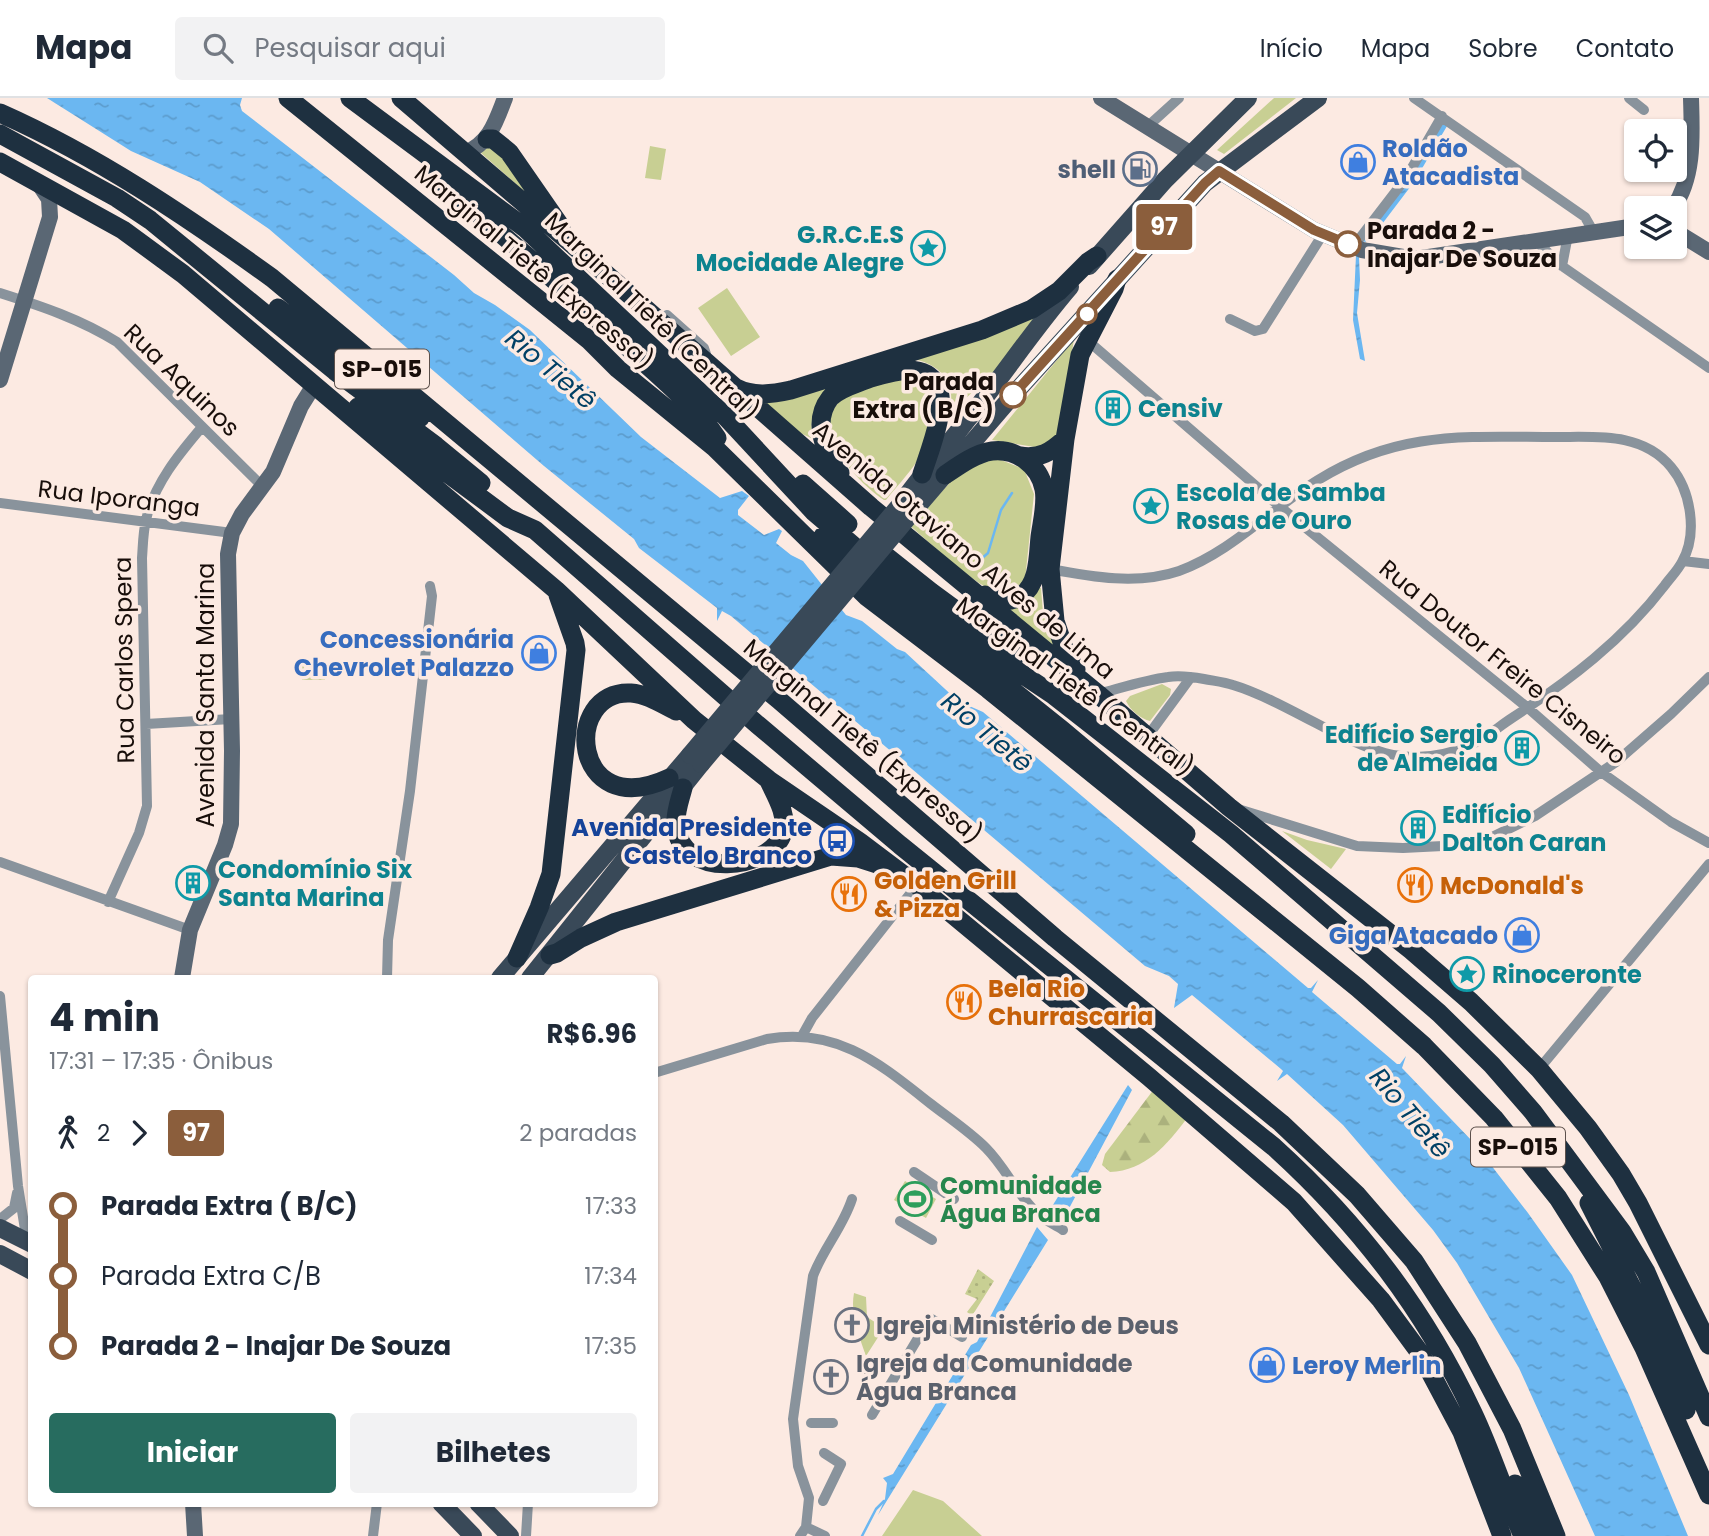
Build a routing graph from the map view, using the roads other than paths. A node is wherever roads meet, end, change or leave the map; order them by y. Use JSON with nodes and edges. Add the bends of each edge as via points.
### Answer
{"nodes":[{"id":1,"x":288,"y":98,"type":"edge"},
{"id":2,"x":341,"y":98,"type":"edge"},
{"id":3,"x":350,"y":98,"type":"edge"},
{"id":4,"x":385,"y":98,"type":"edge"},
{"id":5,"x":401,"y":98,"type":"edge"},
{"id":6,"x":505,"y":98,"type":"edge"},
{"id":7,"x":1101,"y":98,"type":"edge"},
{"id":8,"x":1179,"y":98,"type":"edge"},
{"id":9,"x":1248,"y":98,"type":"edge"},
{"id":10,"x":1318,"y":98,"type":"edge"},
{"id":11,"x":1414,"y":98,"type":"edge"},
{"id":12,"x":1629,"y":98,"type":"edge"},
{"id":13,"x":1691,"y":98,"type":"edge"},
{"id":14,"x":1644,"y":110,"type":"dead end"},
{"id":15,"x":0,"y":113,"type":"edge"},
{"id":16,"x":1442,"y":116,"type":"junction"},
{"id":17,"x":1147,"y":127,"type":"junction"},
{"id":18,"x":0,"y":134,"type":"edge"},
{"id":19,"x":487,"y":139,"type":"junction"},
{"id":20,"x":465,"y":153,"type":"junction"},
{"id":21,"x":1191,"y":154,"type":"junction"},
{"id":22,"x":0,"y":162,"type":"edge"},
{"id":23,"x":1219,"y":171,"type":"junction"},
{"id":24,"x":37,"y":182,"type":"junction"},
{"id":25,"x":1678,"y":196,"type":"edge"},
{"id":26,"x":78,"y":204,"type":"junction"},
{"id":27,"x":50,"y":217,"type":"junction"},
{"id":28,"x":1624,"y":227,"type":"edge"},
{"id":29,"x":525,"y":228,"type":"junction"},
{"id":30,"x":1593,"y":231,"type":"junction"},
{"id":31,"x":1323,"y":234,"type":"junction"},
{"id":32,"x":1568,"y":235,"type":"junction"},
{"id":33,"x":1687,"y":238,"type":"edge"},
{"id":34,"x":1535,"y":240,"type":"junction"},
{"id":35,"x":573,"y":245,"type":"junction"},
{"id":36,"x":184,"y":247,"type":"junction"},
{"id":37,"x":1353,"y":247,"type":"junction"},
{"id":38,"x":1709,"y":252,"type":"edge"},
{"id":39,"x":1097,"y":256,"type":"junction"},
{"id":40,"x":1562,"y":266,"type":"junction"},
{"id":41,"x":1117,"y":279,"type":"junction"},
{"id":42,"x":0,"y":293,"type":"edge"},
{"id":43,"x":26,"y":301,"type":"junction"},
{"id":44,"x":667,"y":314,"type":"dead end"},
{"id":45,"x":1230,"y":319,"type":"dead end"},
{"id":46,"x":589,"y":340,"type":"junction"},
{"id":47,"x":1087,"y":340,"type":"junction"},
{"id":48,"x":1709,"y":368,"type":"edge"},
{"id":49,"x":712,"y":369,"type":"junction"},
{"id":50,"x":0,"y":380,"type":"edge"},
{"id":51,"x":728,"y":383,"type":"junction"},
{"id":52,"x":313,"y":384,"type":"junction"},
{"id":53,"x":725,"y":416,"type":"junction"},
{"id":54,"x":202,"y":427,"type":"junction"},
{"id":55,"x":717,"y":438,"type":"junction"},
{"id":56,"x":1065,"y":439,"type":"junction"},
{"id":57,"x":474,"y":447,"type":"junction"},
{"id":58,"x":1020,"y":456,"type":"junction"},
{"id":59,"x":922,"y":474,"type":"junction"},
{"id":60,"x":945,"y":475,"type":"junction"},
{"id":61,"x":262,"y":486,"type":"junction"},
{"id":62,"x":0,"y":503,"type":"edge"},
{"id":63,"x":1279,"y":506,"type":"junction"},
{"id":64,"x":871,"y":507,"type":"junction"},
{"id":65,"x":906,"y":510,"type":"junction"},
{"id":66,"x":145,"y":522,"type":"junction"},
{"id":67,"x":535,"y":530,"type":"junction"},
{"id":68,"x":232,"y":533,"type":"junction"},
{"id":69,"x":1683,"y":561,"type":"junction"},
{"id":70,"x":1709,"y":564,"type":"edge"},
{"id":71,"x":1050,"y":569,"type":"junction"},
{"id":72,"x":430,"y":586,"type":"dead end"},
{"id":73,"x":556,"y":590,"type":"junction"},
{"id":74,"x":974,"y":590,"type":"junction"},
{"id":75,"x":1191,"y":677,"type":"junction"},
{"id":76,"x":1709,"y":677,"type":"edge"},
{"id":77,"x":1091,"y":688,"type":"junction"},
{"id":78,"x":1528,"y":708,"type":"junction"},
{"id":79,"x":230,"y":719,"type":"junction"},
{"id":80,"x":694,"y":720,"type":"junction"},
{"id":81,"x":146,"y":724,"type":"junction"},
{"id":82,"x":1062,"y":730,"type":"junction"},
{"id":83,"x":1147,"y":737,"type":"junction"},
{"id":84,"x":1163,"y":751,"type":"junction"},
{"id":85,"x":1601,"y":772,"type":"junction"},
{"id":86,"x":769,"y":780,"type":"junction"},
{"id":87,"x":676,"y":783,"type":"junction"},
{"id":88,"x":885,"y":791,"type":"junction"},
{"id":89,"x":1229,"y":807,"type":"junction"},
{"id":90,"x":1709,"y":843,"type":"edge"},
{"id":91,"x":900,"y":845,"type":"junction"},
{"id":92,"x":0,"y":862,"type":"edge"},
{"id":93,"x":1709,"y":864,"type":"edge"},
{"id":94,"x":899,"y":872,"type":"junction"},
{"id":95,"x":917,"y":886,"type":"junction"},
{"id":96,"x":1301,"y":895,"type":"junction"},
{"id":97,"x":108,"y":902,"type":"junction"},
{"id":98,"x":1252,"y":902,"type":"junction"},
{"id":99,"x":190,"y":930,"type":"junction"},
{"id":100,"x":550,"y":955,"type":"junction"},
{"id":101,"x":517,"y":958,"type":"junction"},
{"id":102,"x":183,"y":975,"type":"edge"},
{"id":103,"x":387,"y":975,"type":"edge"},
{"id":104,"x":503,"y":975,"type":"edge"},
{"id":105,"x":533,"y":975,"type":"edge"},
{"id":106,"x":0,"y":996,"type":"edge"},
{"id":107,"x":1069,"y":1010,"type":"junction"},
{"id":108,"x":802,"y":1036,"type":"junction"},
{"id":109,"x":1539,"y":1069,"type":"junction"},
{"id":110,"x":1180,"y":1070,"type":"junction"},
{"id":111,"x":658,"y":1072,"type":"edge"},
{"id":112,"x":914,"y":1172,"type":"dead end"},
{"id":113,"x":18,"y":1186,"type":"junction"},
{"id":114,"x":1590,"y":1187,"type":"junction"},
{"id":115,"x":852,"y":1199,"type":"dead end"},
{"id":116,"x":954,"y":1199,"type":"dead end"},
{"id":117,"x":1638,"y":1203,"type":"junction"},
{"id":118,"x":0,"y":1219,"type":"edge"},
{"id":119,"x":900,"y":1221,"type":"dead end"},
{"id":120,"x":0,"y":1228,"type":"edge"},
{"id":121,"x":1063,"y":1230,"type":"dead end"},
{"id":122,"x":28,"y":1238,"type":"edge"},
{"id":123,"x":932,"y":1240,"type":"dead end"},
{"id":124,"x":28,"y":1242,"type":"edge"},
{"id":125,"x":0,"y":1254,"type":"edge"},
{"id":126,"x":28,"y":1269,"type":"edge"},
{"id":127,"x":962,"y":1337,"type":"dead end"},
{"id":128,"x":1709,"y":1345,"type":"edge"},
{"id":129,"x":1709,"y":1402,"type":"edge"},
{"id":130,"x":872,"y":1415,"type":"dead end"},
{"id":131,"x":1709,"y":1417,"type":"edge"},
{"id":132,"x":811,"y":1423,"type":"dead end"},
{"id":133,"x":833,"y":1423,"type":"dead end"},
{"id":134,"x":1486,"y":1440,"type":"junction"},
{"id":135,"x":824,"y":1454,"type":"dead end"},
{"id":136,"x":1696,"y":1461,"type":"junction"},
{"id":137,"x":1709,"y":1495,"type":"edge"},
{"id":138,"x":823,"y":1501,"type":"dead end"},
{"id":139,"x":193,"y":1507,"type":"edge"},
{"id":140,"x":377,"y":1507,"type":"edge"},
{"id":141,"x":445,"y":1507,"type":"edge"},
{"id":142,"x":482,"y":1507,"type":"edge"},
{"id":143,"x":528,"y":1507,"type":"edge"},
{"id":144,"x":803,"y":1531,"type":"edge"},
{"id":145,"x":195,"y":1536,"type":"edge"},
{"id":146,"x":373,"y":1536,"type":"edge"},
{"id":147,"x":474,"y":1536,"type":"edge"},
{"id":148,"x":510,"y":1536,"type":"edge"},
{"id":149,"x":526,"y":1536,"type":"edge"},
{"id":150,"x":825,"y":1536,"type":"edge"},
{"id":151,"x":1502,"y":1536,"type":"edge"},
{"id":152,"x":1523,"y":1536,"type":"edge"},
{"id":153,"x":1540,"y":1536,"type":"edge"},
{"id":154,"x":1556,"y":1536,"type":"edge"}],
"edges":[{"from":1,"to":46,"type":"highway","name":"Marginal Tietê (Expressa)","number":"SP-015"},
{"from":2,"to":55,"type":"highway","via":[[617,337]]},
{"from":3,"to":29,"type":"highway","name":"Marginal Tietê (Central)"},
{"from":4,"to":29,"type":"highway"},
{"from":5,"to":20,"type":"highway","name":"Avenida Otaviano Alves de Lima"},
{"from":6,"to":19,"type":"street"},
{"from":7,"to":17,"type":"street"},
{"from":8,"to":17,"type":"street"},
{"from":9,"to":21,"type":"main road"},
{"from":10,"to":23,"type":"main road"},
{"from":11,"to":16,"type":"street"},
{"from":12,"to":14,"type":"street"},
{"from":13,"to":25,"type":"street","via":[[1690,162]]},
{"from":15,"to":57,"type":"highway","name":"Marginal Tietê (Expressa)","number":"SP-015","via":[[130,182],[225,244],[304,303]]},
{"from":16,"to":30,"type":"street","via":[[1585,216]]},
{"from":16,"to":37,"type":"street","via":[[1406,178]]},
{"from":17,"to":21,"type":"street"},
{"from":18,"to":36,"type":"highway","via":[[117,198]]},
{"from":19,"to":20,"type":"street"},
{"from":19,"to":35,"type":"highway","via":[[509,152]]},
{"from":20,"to":35,"type":"highway","name":"Avenida Otaviano Alves de Lima"},
{"from":21,"to":23,"type":"street"},
{"from":21,"to":39,"type":"main road"},
{"from":22,"to":24,"type":"highway"},
{"from":23,"to":31,"type":"street"},
{"from":23,"to":41,"type":"main road"},
{"from":24,"to":26,"type":"highway"},
{"from":24,"to":27,"type":"street","via":[[49,199]]},
{"from":26,"to":27,"type":"street"},
{"from":26,"to":52,"type":"highway","via":[[183,274]]},
{"from":27,"to":43,"type":"street"},
{"from":28,"to":30,"type":"street"},
{"from":29,"to":53,"type":"highway","name":"Marginal Tietê (Central)"},
{"from":30,"to":32,"type":"street"},
{"from":31,"to":37,"type":"street"},
{"from":31,"to":45,"type":"street","via":[[1264,329],[1255,331]]},
{"from":32,"to":34,"type":"street"},
{"from":32,"to":40,"type":"street"},
{"from":33,"to":38,"type":"street"},
{"from":34,"to":37,"type":"street","via":[[1415,259]]},
{"from":34,"to":40,"type":"street"},
{"from":35,"to":49,"type":"highway","name":"Avenida Otaviano Alves de Lima"},
{"from":36,"to":57,"type":"highway","via":[[205,254],[442,433]]},
{"from":36,"to":67,"type":"highway","via":[[335,371],[459,464]]},
{"from":39,"to":51,"type":"highway","via":[[1032,309],[982,330],[791,390],[751,393]]},
{"from":39,"to":59,"type":"main road"},
{"from":40,"to":48,"type":"street"},
{"from":41,"to":47,"type":"highway"},
{"from":41,"to":60,"type":"main road"},
{"from":42,"to":43,"type":"street","name":"Rua Aquinos"},
{"from":43,"to":50,"type":"street"},
{"from":43,"to":54,"type":"street","name":"Rua Aquinos","via":[[117,342]]},
{"from":44,"to":49,"type":"street","via":[[704,348]]},
{"from":46,"to":55,"type":"highway","number":"SP-015"},
{"from":46,"to":98,"type":"highway","name":"Marginal Tietê (Expressa)","number":"SP-015","via":[[715,449],[867,597]]},
{"from":47,"to":56,"type":"highway","via":[[1080,355]]},
{"from":47,"to":63,"type":"street","name":"Rua Doutor Freire Cisneiro"},
{"from":49,"to":51,"type":"highway","name":"Avenida Otaviano Alves de Lima"},
{"from":51,"to":64,"type":"highway","name":"Avenida Otaviano Alves de Lima"},
{"from":52,"to":61,"type":"street","name":"Avenida Santa Marina","via":[[273,472]]},
{"from":52,"to":67,"type":"highway","via":[[335,390],[508,518]]},
{"from":52,"to":73,"type":"highway"},
{"from":53,"to":84,"type":"highway","via":[[930,592],[1142,745]]},
{"from":53,"to":96,"type":"highway","name":"Marginal Tietê (Central)","via":[[814,512],[894,581],[1062,702]]},
{"from":54,"to":61,"type":"street","name":"Rua Aquinos"},
{"from":54,"to":66,"type":"street","name":"Rua Carlos Spera","via":[[174,460]]},
{"from":55,"to":82,"type":"highway","name":"Marginal Tietê (Central)","number":"SP-015","via":[[876,585]]},
{"from":56,"to":58,"type":"highway","via":[[1036,458]]},
{"from":56,"to":71,"type":"highway"},
{"from":57,"to":88,"type":"highway","name":"Marginal Tietê (Expressa)","number":"SP-015"},
{"from":58,"to":60,"type":"highway","via":[[992,451]]},
{"from":58,"to":74,"type":"highway","via":[[1032,465],[1045,491],[1035,577],[1026,592],[1010,600]]},
{"from":59,"to":64,"type":"highway","via":[[940,415],[937,386],[930,376],[894,371],[836,393],[822,416],[822,438],[836,468]]},
{"from":59,"to":65,"type":"main road"},
{"from":60,"to":65,"type":"main road"},
{"from":61,"to":68,"type":"street","name":"Avenida Santa Marina"},
{"from":62,"to":66,"type":"street","name":"Rua Iporanga"},
{"from":63,"to":69,"type":"street","via":[[1351,462],[1403,444],[1430,439],[1608,437],[1639,443],[1656,452],[1682,485],[1691,523]]},
{"from":63,"to":71,"type":"street","via":[[1201,560],[1154,578],[1096,577]]},
{"from":63,"to":78,"type":"street","name":"Rua Doutor Freire Cisneiro"},
{"from":64,"to":74,"type":"highway","name":"Avenida Otaviano Alves de Lima"},
{"from":65,"to":87,"type":"main road","bridge":true},
{"from":66,"to":68,"type":"street","name":"Rua Iporanga"},
{"from":66,"to":81,"type":"street","name":"Rua Carlos Spera"},
{"from":67,"to":91,"type":"highway"},
{"from":68,"to":79,"type":"street","name":"Avenida Santa Marina","via":[[228,554]]},
{"from":69,"to":70,"type":"street"},
{"from":69,"to":78,"type":"street","via":[[1613,642]]},
{"from":71,"to":77,"type":"highway","via":[[1058,635]]},
{"from":72,"to":103,"type":"street"},
{"from":73,"to":80,"type":"highway"},
{"from":73,"to":101,"type":"highway","via":[[575,643],[569,715],[551,873]]},
{"from":74,"to":77,"type":"highway","name":"Avenida Otaviano Alves de Lima"},
{"from":75,"to":77,"type":"street"},
{"from":75,"to":78,"type":"street","via":[[1234,685],[1356,742],[1401,756],[1425,757],[1471,745]]},
{"from":75,"to":83,"type":"street"},
{"from":76,"to":85,"type":"street"},
{"from":77,"to":83,"type":"highway","name":"Avenida Otaviano Alves de Lima"},
{"from":78,"to":85,"type":"street","name":"Rua Doutor Freire Cisneiro"},
{"from":79,"to":81,"type":"street"},
{"from":79,"to":99,"type":"street","name":"Avenida Santa Marina","via":[[231,824]]},
{"from":80,"to":86,"type":"highway"},
{"from":80,"to":87,"type":"highway","via":[[631,693],[601,701],[590,720],[587,754],[602,778],[633,789]]},
{"from":81,"to":97,"type":"street","name":"Rua Carlos Spera","via":[[145,817]]},
{"from":82,"to":96,"type":"highway","via":[[1079,736],[1290,893]]},
{"from":82,"to":98,"type":"highway","name":"Marginal Tietê (Central)","number":"SP-015","via":[[1232,871]]},
{"from":83,"to":84,"type":"highway","name":"Avenida Otaviano Alves de Lima"},
{"from":84,"to":89,"type":"highway","name":"Avenida Otaviano Alves de Lima"},
{"from":85,"to":89,"type":"street","via":[[1535,816],[1482,842],[1463,845],[1357,846]]},
{"from":85,"to":90,"type":"street","name":"Rua Doutor Freire Cisneiro"},
{"from":86,"to":87,"type":"highway","via":[[781,809],[783,832],[778,842],[755,857],[718,864],[694,856],[677,833]]},
{"from":86,"to":94,"type":"highway"},
{"from":87,"to":100,"type":"main road"},
{"from":87,"to":101,"type":"main road"},
{"from":88,"to":110,"type":"highway","via":[[904,820],[1149,1035]]},
{"from":88,"to":154,"type":"highway","name":"Marginal Tietê (Expressa)","number":"SP-015","via":[[1281,1123],[1357,1195],[1414,1261],[1467,1343],[1512,1429]]},
{"from":89,"to":109,"type":"highway","name":"Avenida Otaviano Alves de Lima","via":[[1435,970]]},
{"from":91,"to":107,"type":"highway","via":[[910,862],[1046,981]]},
{"from":91,"to":110,"type":"highway"},
{"from":92,"to":97,"type":"street"},
{"from":93,"to":109,"type":"street"},
{"from":94,"to":95,"type":"highway"},
{"from":94,"to":100,"type":"highway","via":[[868,860],[831,856],[616,922]]},
{"from":95,"to":107,"type":"highway"},
{"from":95,"to":108,"type":"street"},
{"from":96,"to":114,"type":"highway","name":"Marginal Tietê (Central)","via":[[1474,1046],[1533,1112]]},
{"from":97,"to":99,"type":"street"},
{"from":98,"to":136,"type":"highway","name":"Marginal Tietê (Expressa)","number":"SP-015","via":[[1424,1046],[1494,1118],[1559,1198],[1608,1276]]},
{"from":99,"to":102,"type":"street","name":"Avenida Santa Marina"},
{"from":100,"to":105,"type":"main road"},
{"from":101,"to":104,"type":"main road"},
{"from":106,"to":113,"type":"street"},
{"from":107,"to":151,"type":"highway","via":[[1294,1202],[1381,1300],[1420,1353],[1462,1432]]},
{"from":108,"to":111,"type":"street","via":[[767,1040]]},
{"from":108,"to":121,"type":"street","via":[[844,1045],[893,1074],[986,1148],[1038,1214]]},
{"from":109,"to":117,"type":"highway","name":"Avenida Otaviano Alves de Lima","via":[[1588,1128]]},
{"from":110,"to":134,"type":"highway","via":[[1310,1180],[1365,1240],[1425,1324]]},
{"from":112,"to":116,"type":"street"},
{"from":113,"to":118,"type":"street","via":[[14,1208]]},
{"from":113,"to":122,"type":"street"},
{"from":114,"to":131,"type":"highway","name":"Marginal Tietê (Central)","via":[[1646,1272]]},
{"from":114,"to":136,"type":"highway","via":[[1589,1204],[1646,1315],[1698,1439]]},
{"from":115,"to":144,"type":"street","via":[[845,1220],[817,1266],[811,1289],[793,1419],[809,1498]]},
{"from":117,"to":128,"type":"highway","name":"Avenida Otaviano Alves de Lima"},
{"from":117,"to":129,"type":"highway","via":[[1635,1217],[1641,1238]]},
{"from":119,"to":123,"type":"street"},
{"from":120,"to":124,"type":"main road"},
{"from":125,"to":126,"type":"main road"},
{"from":127,"to":130,"type":"street","via":[[930,1318]]},
{"from":132,"to":133,"type":"street"},
{"from":134,"to":152,"type":"highway"},
{"from":134,"to":153,"type":"highway","via":[[1502,1455]]},
{"from":135,"to":138,"type":"street","via":[[841,1464]]},
{"from":136,"to":137,"type":"highway","number":"SP-015"},
{"from":139,"to":145,"type":"street"},
{"from":140,"to":146,"type":"street"},
{"from":141,"to":147,"type":"main road"},
{"from":142,"to":148,"type":"main road"},
{"from":143,"to":149,"type":"street"},
{"from":144,"to":150,"type":"street"}]}
